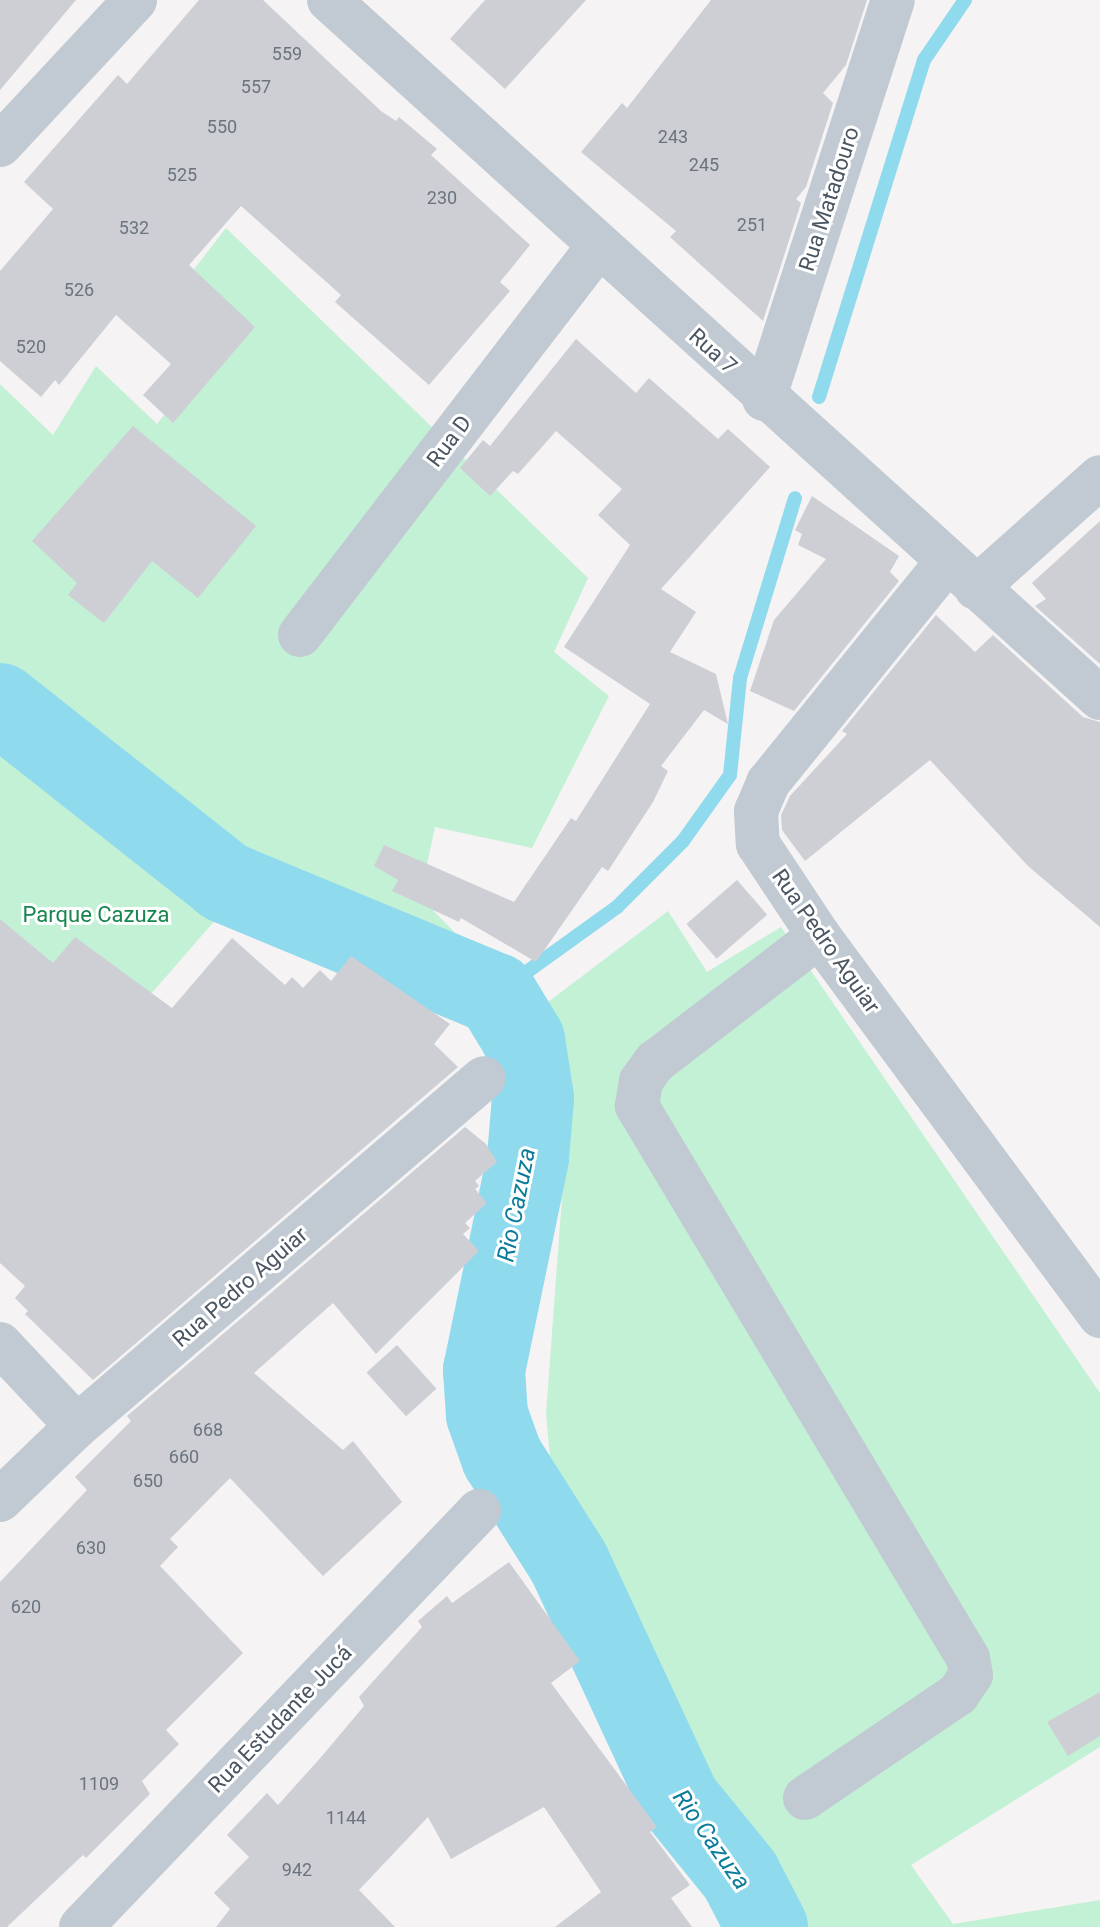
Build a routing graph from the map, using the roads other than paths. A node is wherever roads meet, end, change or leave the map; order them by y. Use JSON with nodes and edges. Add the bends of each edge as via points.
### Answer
{"nodes":[{"id":1,"x":135,"y":0,"type":"edge"},
{"id":2,"x":329,"y":0,"type":"edge"},
{"id":3,"x":893,"y":0,"type":"edge"},
{"id":4,"x":0,"y":145,"type":"edge"},
{"id":5,"x":598,"y":246,"type":"junction"},
{"id":6,"x":764,"y":399,"type":"junction"},
{"id":7,"x":1100,"y":477,"type":"edge"},
{"id":8,"x":961,"y":575,"type":"junction"},
{"id":9,"x":300,"y":635,"type":"dead end"},
{"id":10,"x":1100,"y":698,"type":"edge"},
{"id":11,"x":819,"y":936,"type":"junction"},
{"id":12,"x":484,"y":1078,"type":"dead end"},
{"id":13,"x":1100,"y":1316,"type":"edge"},
{"id":14,"x":0,"y":1344,"type":"edge"},
{"id":15,"x":77,"y":1426,"type":"junction"},
{"id":16,"x":0,"y":1500,"type":"edge"},
{"id":17,"x":479,"y":1511,"type":"dead end"},
{"id":18,"x":805,"y":1798,"type":"dead end"},
{"id":19,"x":81,"y":1927,"type":"edge"}],
"edges":[{"from":1,"to":4,"type":"street"},
{"from":2,"to":5,"type":"street","name":"Rua 7"},
{"from":3,"to":6,"type":"street","name":"Rua Matadouro"},
{"from":5,"to":6,"type":"street","name":"Rua 7"},
{"from":5,"to":9,"type":"street","name":"Rua D"},
{"from":6,"to":8,"type":"street","name":"Rua 7"},
{"from":7,"to":8,"type":"street","name":"Rua Pedro Aguiar"},
{"from":8,"to":10,"type":"street","name":"Rua 7"},
{"from":8,"to":11,"type":"street","name":"Rua Pedro Aguiar","via":[[768,783],[756,811],[758,844]]},
{"from":11,"to":13,"type":"street","name":"Rua Pedro Aguiar"},
{"from":11,"to":18,"type":"street","via":[[655,1062],[641,1081],[637,1106],[968,1658],[971,1675],[958,1694]]},
{"from":12,"to":15,"type":"street","name":"Rua Pedro Aguiar"},
{"from":14,"to":15,"type":"street"},
{"from":15,"to":16,"type":"street","name":"Rua Pedro Aguiar"},
{"from":17,"to":19,"type":"street","name":"Rua Estudante Jucá"}]}
